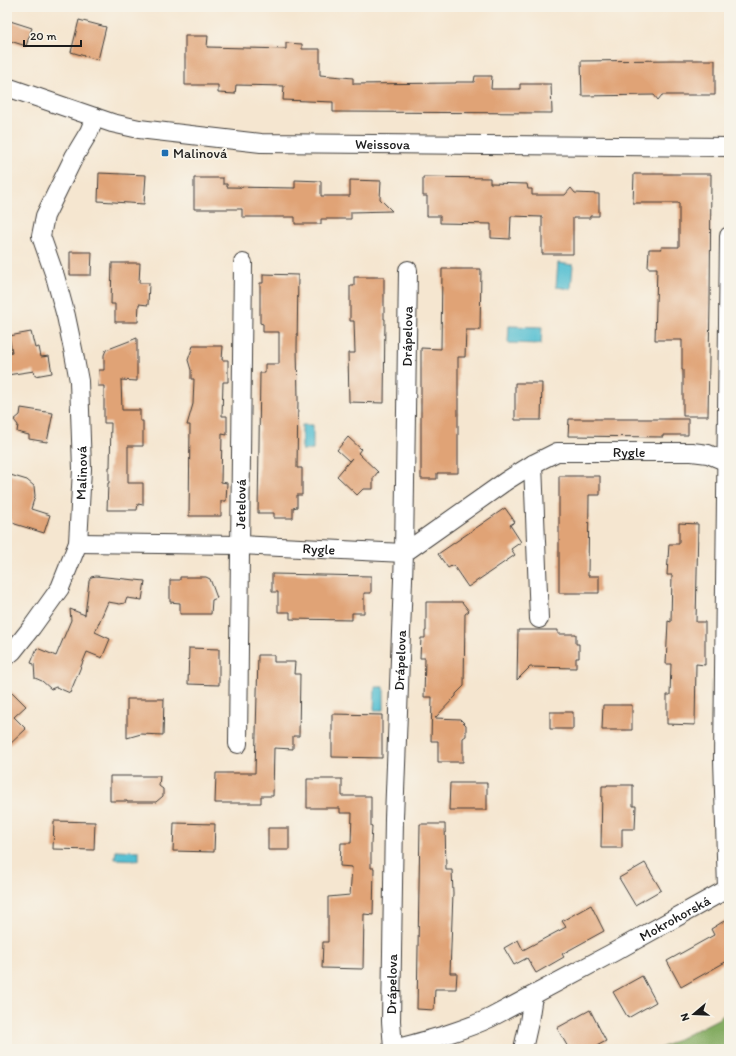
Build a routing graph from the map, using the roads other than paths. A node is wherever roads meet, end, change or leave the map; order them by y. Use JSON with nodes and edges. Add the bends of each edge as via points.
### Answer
{"nodes":[{"id":1,"x":7,"y":87,"type":"edge"},
{"id":2,"x":95,"y":117,"type":"junction"},
{"id":3,"x":729,"y":147,"type":"edge"},
{"id":4,"x":729,"y":236,"type":"edge"},
{"id":5,"x":243,"y":263,"type":"dead end"},
{"id":6,"x":408,"y":270,"type":"dead end"},
{"id":7,"x":728,"y":462,"type":"edge"},
{"id":8,"x":533,"y":464,"type":"junction"},
{"id":9,"x":78,"y":543,"type":"junction"},
{"id":10,"x":240,"y":545,"type":"junction"},
{"id":11,"x":404,"y":553,"type":"junction"},
{"id":12,"x":539,"y":619,"type":"dead end"},
{"id":13,"x":7,"y":656,"type":"edge"},
{"id":14,"x":238,"y":744,"type":"dead end"},
{"id":15,"x":728,"y":888,"type":"edge"},
{"id":16,"x":533,"y":996,"type":"junction"},
{"id":17,"x":394,"y":1049,"type":"edge"},
{"id":18,"x":523,"y":1049,"type":"edge"}],
"edges":[{"from":1,"to":2,"type":"street","name":"Weissova"},
{"from":2,"to":3,"type":"street","name":"Weissova","via":[[139,129],[261,143]]},
{"from":2,"to":9,"type":"street","name":"Malinová","via":[[45,216],[41,236],[66,316],[79,381],[82,469]]},
{"from":4,"to":7,"type":"street","name":"Mokrohorská"},
{"from":5,"to":10,"type":"street","name":"Jetelová"},
{"from":6,"to":11,"type":"street","name":"Drápelova"},
{"from":7,"to":8,"type":"street","name":"Rygle","via":[[708,454],[692,452],[557,452]]},
{"from":7,"to":15,"type":"street","name":"Mokrohorská","via":[[723,759]]},
{"from":8,"to":11,"type":"street","name":"Rygle"},
{"from":8,"to":12,"type":"street"},
{"from":9,"to":10,"type":"street","name":"Rygle"},
{"from":9,"to":13,"type":"street","name":"Malinová","via":[[60,588]]},
{"from":10,"to":11,"type":"street","name":"Rygle"},
{"from":10,"to":14,"type":"street","name":"Jetelová"},
{"from":11,"to":17,"type":"street","name":"Drápelova","via":[[394,818],[391,1021]]},
{"from":15,"to":16,"type":"street","name":"Mokrohorská"},
{"from":16,"to":17,"type":"street","name":"Mokrohorská","via":[[474,1026]]},
{"from":16,"to":18,"type":"street"}]}
